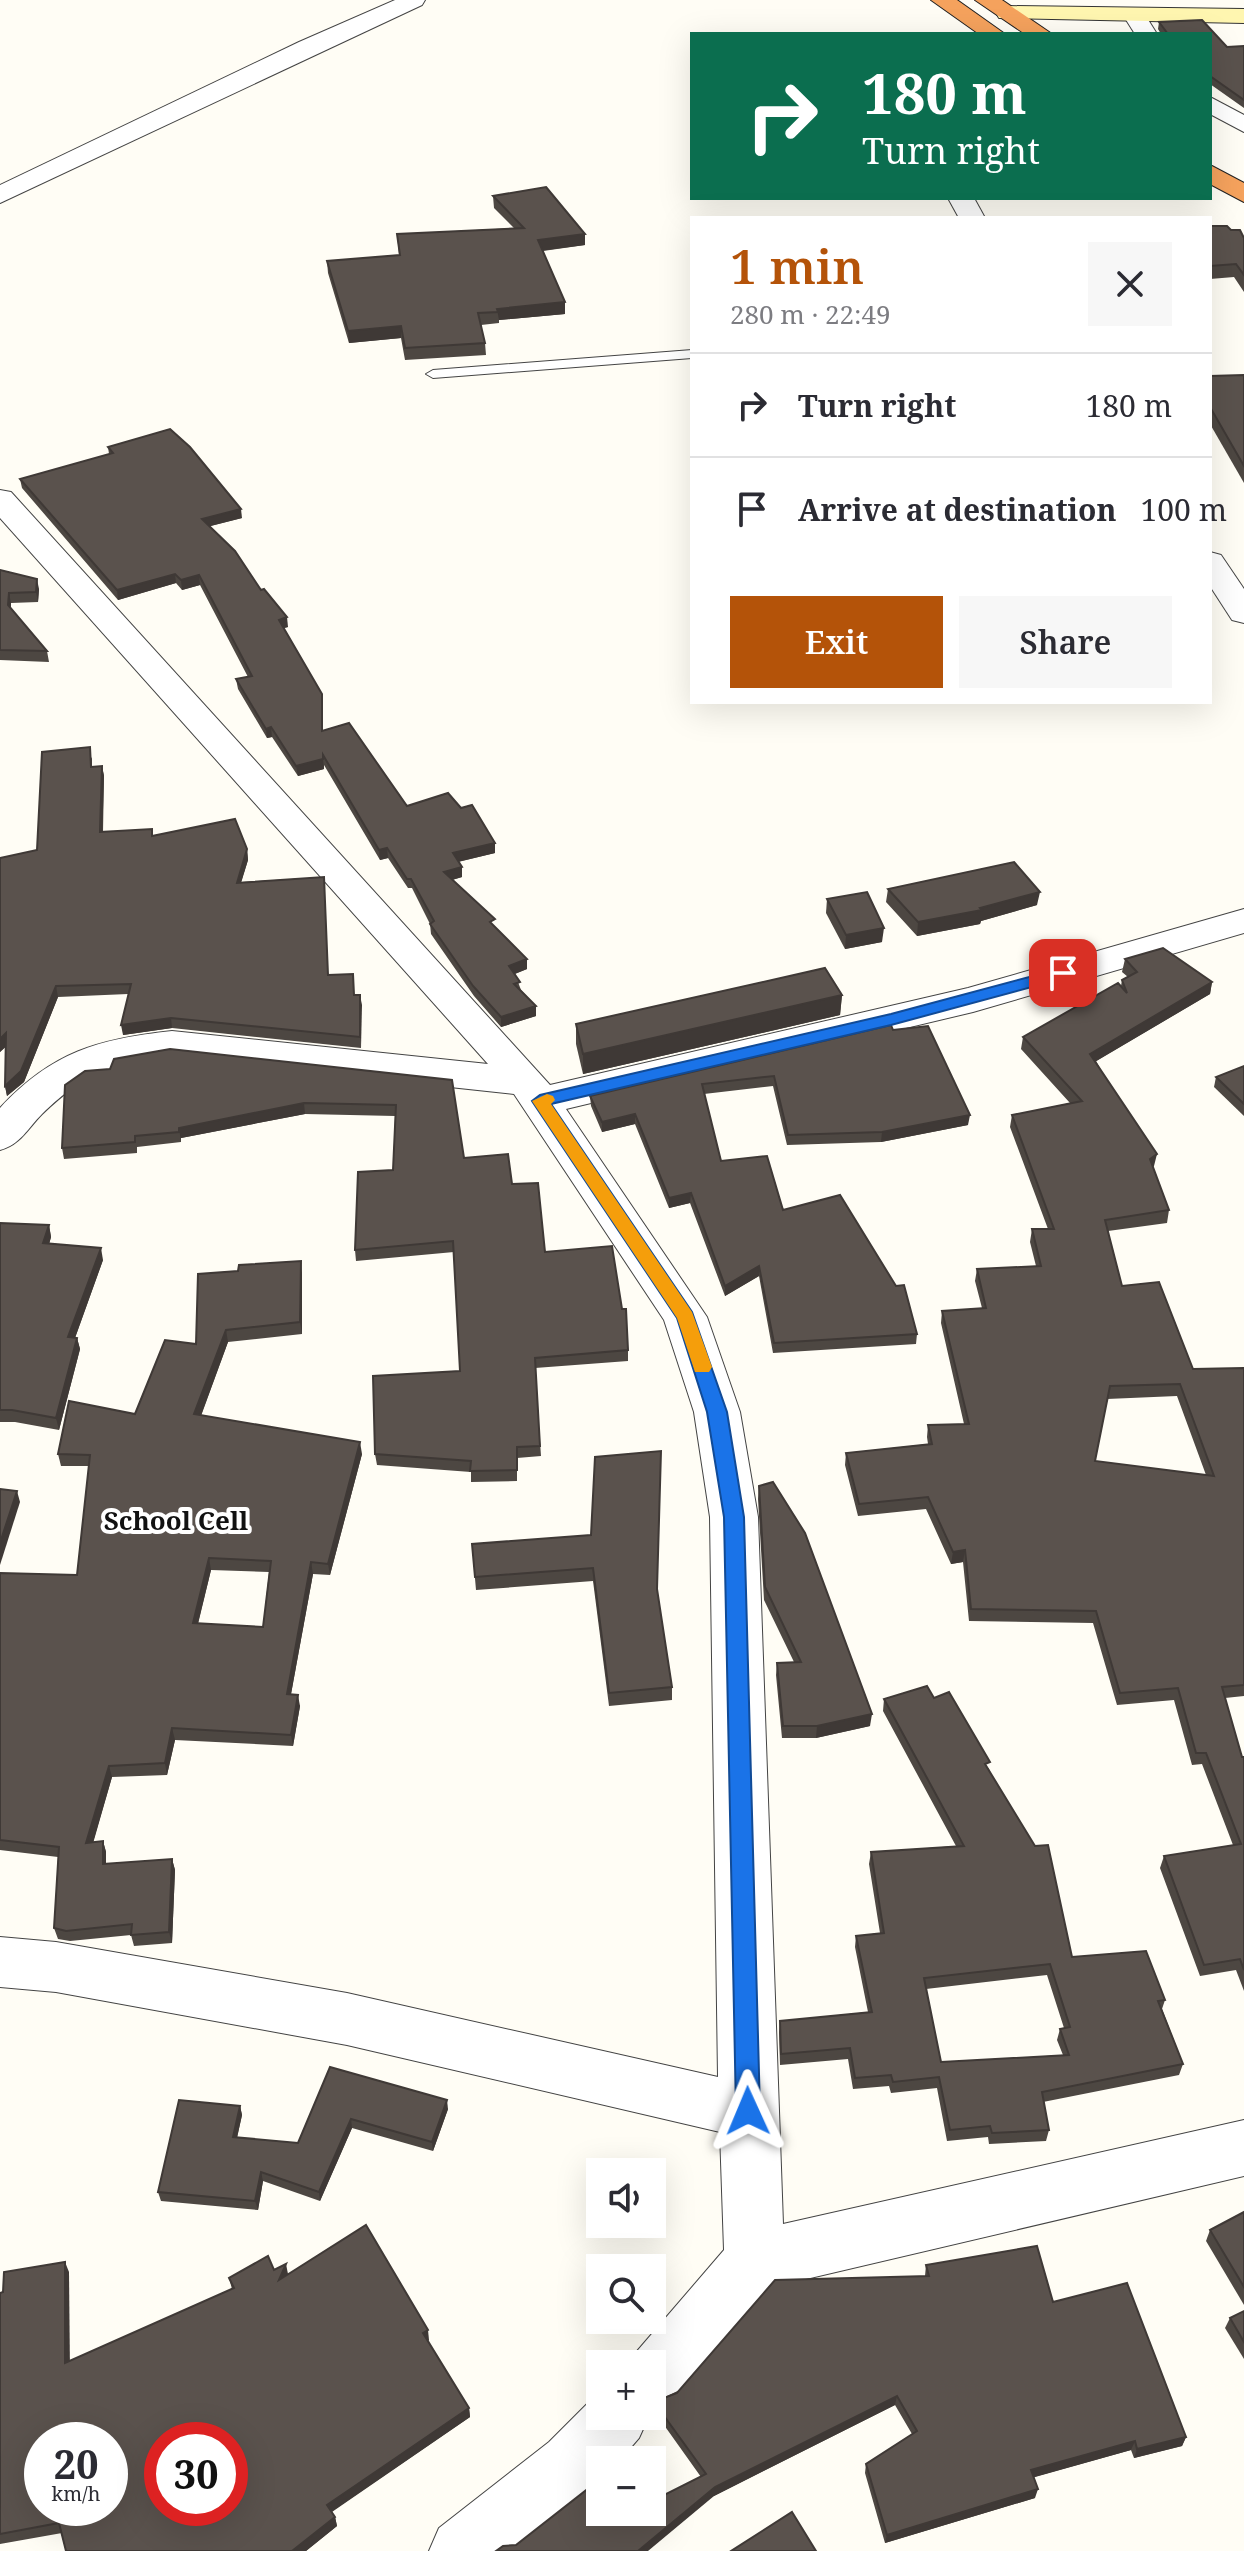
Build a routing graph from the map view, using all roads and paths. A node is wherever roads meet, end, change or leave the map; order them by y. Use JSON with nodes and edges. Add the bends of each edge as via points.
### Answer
{"nodes":[{"id":1,"x":414,"y":0,"type":"edge"},
{"id":2,"x":942,"y":0,"type":"edge"},
{"id":3,"x":986,"y":0,"type":"edge"},
{"id":4,"x":1007,"y":13,"type":"junction"},
{"id":5,"x":1244,"y":16,"type":"edge"},
{"id":6,"x":1140,"y":24,"type":"edge"},
{"id":7,"x":991,"y":32,"type":"edge"},
{"id":8,"x":1038,"y":32,"type":"edge"},
{"id":9,"x":1212,"y":105,"type":"edge"},
{"id":10,"x":1244,"y":125,"type":"edge"},
{"id":11,"x":1212,"y":174,"type":"edge"},
{"id":12,"x":1244,"y":194,"type":"edge"},
{"id":13,"x":0,"y":195,"type":"edge"},
{"id":14,"x":690,"y":354,"type":"edge"},
{"id":15,"x":433,"y":374,"type":"dead end"},
{"id":16,"x":0,"y":499,"type":"edge"},
{"id":17,"x":1212,"y":565,"type":"edge"},
{"id":18,"x":1244,"y":613,"type":"edge"},
{"id":19,"x":1244,"y":921,"type":"edge"},
{"id":20,"x":534,"y":1092,"type":"junction"},
{"id":21,"x":0,"y":1136,"type":"edge"},
{"id":22,"x":0,"y":1962,"type":"edge"},
{"id":23,"x":748,"y":2111,"type":"junction"},
{"id":24,"x":1244,"y":2148,"type":"edge"},
{"id":25,"x":755,"y":2261,"type":"junction"},
{"id":26,"x":666,"y":2362,"type":"edge"},
{"id":27,"x":604,"y":2430,"type":"edge"},
{"id":28,"x":462,"y":2551,"type":"edge"}],
"edges":[{"from":1,"to":13,"type":"street"},
{"from":2,"to":7,"type":"highway"},
{"from":3,"to":4,"type":"highway"},
{"from":4,"to":6,"type":"street"},
{"from":4,"to":8,"type":"highway"},
{"from":5,"to":6,"type":"street"},
{"from":9,"to":10,"type":"street"},
{"from":11,"to":12,"type":"highway"},
{"from":14,"to":15,"type":"lane"},
{"from":16,"to":20,"type":"street"},
{"from":17,"to":18,"type":"street"},
{"from":19,"to":20,"type":"street","via":[[973,999]]},
{"from":20,"to":21,"type":"street","via":[[172,1044],[118,1050],[69,1072],[21,1107]]},
{"from":20,"to":23,"type":"street","via":[[685,1317],[717,1412],[734,1517]]},
{"from":22,"to":23,"type":"street","via":[[56,1967],[347,2019]]},
{"from":23,"to":25,"type":"street"},
{"from":24,"to":25,"type":"street"},
{"from":25,"to":26,"type":"street"},
{"from":27,"to":28,"type":"street","via":[[572,2465]]}]}
